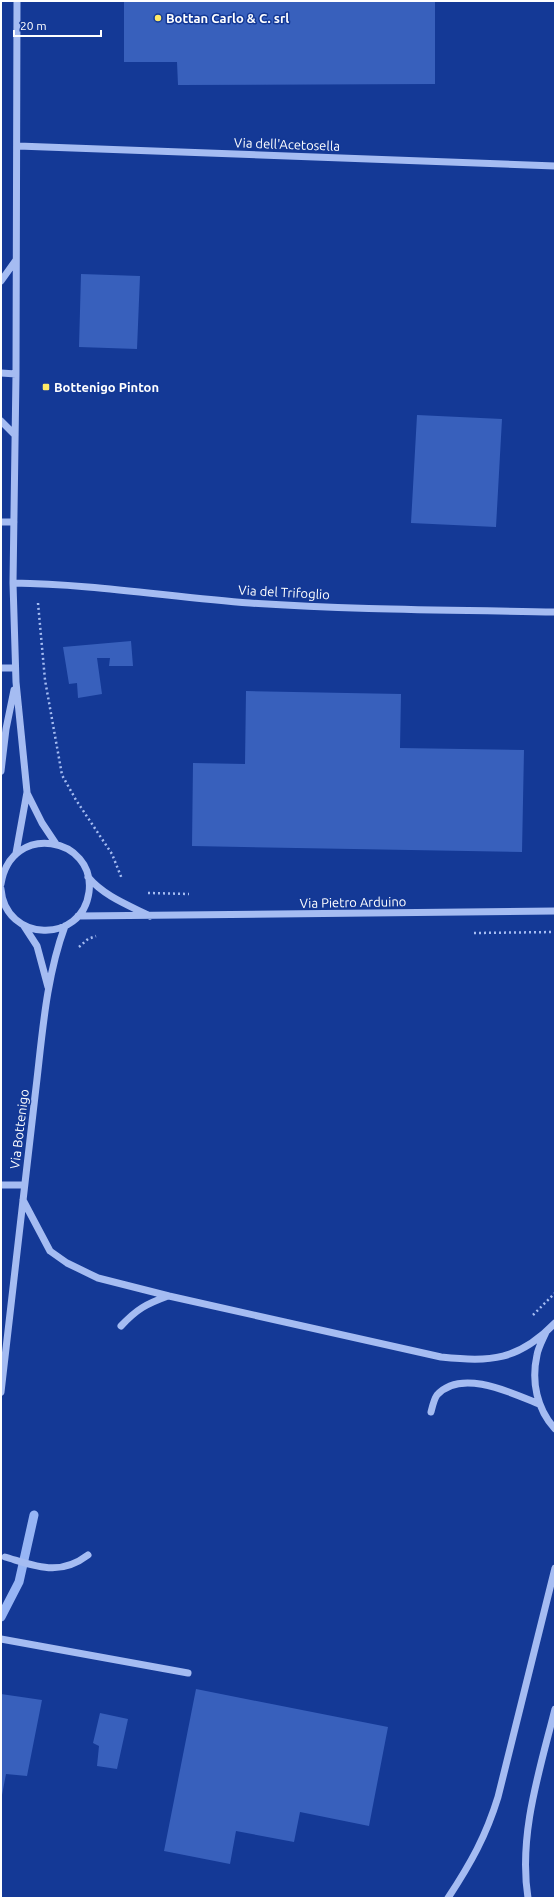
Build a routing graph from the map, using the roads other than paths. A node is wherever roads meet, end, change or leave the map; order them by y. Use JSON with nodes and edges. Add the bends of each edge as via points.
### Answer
{"nodes":[{"id":1,"x":17,"y":1,"type":"edge"},
{"id":2,"x":18,"y":146,"type":"junction"},
{"id":3,"x":555,"y":166,"type":"edge"},
{"id":4,"x":16,"y":259,"type":"junction"},
{"id":5,"x":1,"y":282,"type":"edge"},
{"id":6,"x":1,"y":373,"type":"edge"},
{"id":7,"x":16,"y":374,"type":"junction"},
{"id":8,"x":1,"y":421,"type":"edge"},
{"id":9,"x":15,"y":435,"type":"junction"},
{"id":10,"x":1,"y":522,"type":"edge"},
{"id":11,"x":14,"y":522,"type":"junction"},
{"id":12,"x":13,"y":583,"type":"junction"},
{"id":13,"x":555,"y":612,"type":"edge"},
{"id":14,"x":1,"y":668,"type":"edge"},
{"id":15,"x":15,"y":668,"type":"junction"},
{"id":16,"x":16,"y":682,"type":"junction"},
{"id":17,"x":1,"y":771,"type":"edge"},
{"id":18,"x":27,"y":792,"type":"junction"},
{"id":19,"x":56,"y":844,"type":"junction"},
{"id":20,"x":16,"y":853,"type":"junction"},
{"id":21,"x":2,"y":874,"type":"edge"},
{"id":22,"x":88,"y":877,"type":"junction"},
{"id":23,"x":1,"y":884,"type":"edge"},
{"id":24,"x":1,"y":889,"type":"edge"},
{"id":25,"x":1,"y":900,"type":"edge"},
{"id":26,"x":555,"y":911,"type":"edge"},
{"id":27,"x":78,"y":916,"type":"junction"},
{"id":28,"x":152,"y":917,"type":"junction"},
{"id":29,"x":24,"y":926,"type":"junction"},
{"id":30,"x":65,"y":926,"type":"junction"},
{"id":31,"x":49,"y":989,"type":"junction"},
{"id":32,"x":1,"y":1185,"type":"edge"},
{"id":33,"x":24,"y":1185,"type":"junction"},
{"id":34,"x":23,"y":1200,"type":"junction"},
{"id":35,"x":169,"y":1296,"type":"junction"},
{"id":36,"x":555,"y":1323,"type":"edge"},
{"id":37,"x":121,"y":1326,"type":"dead end"},
{"id":38,"x":546,"y":1332,"type":"junction"},
{"id":39,"x":1,"y":1392,"type":"edge"},
{"id":40,"x":538,"y":1404,"type":"junction"},
{"id":41,"x":431,"y":1412,"type":"dead end"},
{"id":42,"x":555,"y":1429,"type":"edge"},
{"id":43,"x":88,"y":1555,"type":"dead end"},
{"id":44,"x":5,"y":1557,"type":"dead end"},
{"id":45,"x":555,"y":1568,"type":"edge"},
{"id":46,"x":4,"y":1640,"type":"edge"},
{"id":47,"x":188,"y":1673,"type":"dead end"},
{"id":48,"x":555,"y":1708,"type":"edge"},
{"id":49,"x":448,"y":1898,"type":"edge"},
{"id":50,"x":528,"y":1898,"type":"edge"}],
"edges":[{"from":1,"to":2,"type":"street"},
{"from":2,"to":3,"type":"street","name":"Via dell'Acetosella"},
{"from":2,"to":4,"type":"street"},
{"from":4,"to":5,"type":"street"},
{"from":4,"to":7,"type":"street"},
{"from":6,"to":7,"type":"street"},
{"from":7,"to":9,"type":"street"},
{"from":8,"to":9,"type":"street"},
{"from":9,"to":11,"type":"street"},
{"from":10,"to":11,"type":"street"},
{"from":11,"to":12,"type":"street"},
{"from":12,"to":13,"type":"street","name":"Via del Trifoglio","via":[[37,583],[251,603]]},
{"from":12,"to":15,"type":"street"},
{"from":14,"to":15,"type":"street"},
{"from":15,"to":16,"type":"street"},
{"from":16,"to":17,"type":"street","via":[[6,729]]},
{"from":16,"to":18,"type":"street"},
{"from":18,"to":19,"type":"street"},
{"from":18,"to":20,"type":"street"},
{"from":19,"to":20,"type":"street","via":[[42,842]]},
{"from":19,"to":22,"type":"street","via":[[77,856]]},
{"from":20,"to":21,"type":"street"},
{"from":21,"to":23,"type":"street"},
{"from":22,"to":27,"type":"street","via":[[89,891]]},
{"from":22,"to":28,"type":"street","name":"Via Pietro Arduino","via":[[95,886],[107,894]]},
{"from":24,"to":25,"type":"street"},
{"from":25,"to":29,"type":"street","name":"Via Bottenigo","via":[[14,919]]},
{"from":26,"to":28,"type":"street","name":"Via Pietro Arduino"},
{"from":27,"to":28,"type":"street","name":"Via Pietro Arduino"},
{"from":27,"to":30,"type":"street"},
{"from":29,"to":30,"type":"street","via":[[51,931]]},
{"from":29,"to":31,"type":"street","name":"Via Bottenigo","via":[[37,946]]},
{"from":30,"to":31,"type":"street","name":"Via Bottenigo"},
{"from":31,"to":33,"type":"street","name":"Via Bottenigo"},
{"from":32,"to":33,"type":"street"},
{"from":33,"to":34,"type":"street","name":"Via Bottenigo"},
{"from":34,"to":35,"type":"street","via":[[50,1251],[67,1263],[98,1278]]},
{"from":34,"to":39,"type":"street","name":"Via Bottenigo"},
{"from":35,"to":37,"type":"street","via":[[135,1311]]},
{"from":35,"to":38,"type":"street","via":[[441,1357],[468,1360],[496,1359],[521,1350]]},
{"from":36,"to":38,"type":"street"},
{"from":38,"to":40,"type":"street","via":[[537,1354],[534,1379]]},
{"from":40,"to":41,"type":"street","via":[[496,1387],[472,1383],[452,1386],[437,1395]]},
{"from":40,"to":42,"type":"street"},
{"from":43,"to":44,"type":"street","via":[[79,1562],[58,1569]]},
{"from":45,"to":49,"type":"street","via":[[488,1828],[469,1867]]},
{"from":46,"to":47,"type":"street"},
{"from":48,"to":50,"type":"street","via":[[527,1835]]}]}
